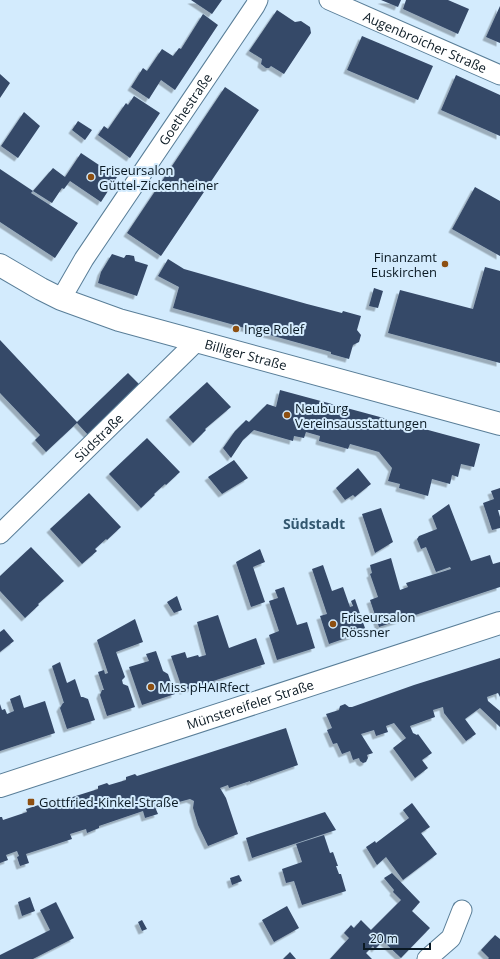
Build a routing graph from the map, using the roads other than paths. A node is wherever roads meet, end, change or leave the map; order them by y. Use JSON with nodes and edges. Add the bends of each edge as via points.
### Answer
{"nodes":[{"id":1,"x":258,"y":0,"type":"edge"},
{"id":2,"x":329,"y":0,"type":"edge"},
{"id":3,"x":500,"y":75,"type":"edge"},
{"id":4,"x":0,"y":265,"type":"edge"},
{"id":5,"x":61,"y":299,"type":"junction"},
{"id":6,"x":197,"y":341,"type":"junction"},
{"id":7,"x":500,"y":424,"type":"edge"},
{"id":8,"x":0,"y":534,"type":"edge"},
{"id":9,"x":500,"y":623,"type":"edge"},
{"id":10,"x":0,"y":786,"type":"edge"},
{"id":11,"x":462,"y":910,"type":"dead end"},
{"id":12,"x":427,"y":959,"type":"edge"}],
"edges":[{"from":1,"to":5,"type":"street","name":"Goethestraße","via":[[84,259]]},
{"from":2,"to":3,"type":"street","name":"Augenbroicher Straße"},
{"from":4,"to":5,"type":"street","name":"Billiger Straße"},
{"from":5,"to":6,"type":"street","name":"Billiger Straße","via":[[119,320]]},
{"from":6,"to":7,"type":"street","name":"Billiger Straße"},
{"from":6,"to":8,"type":"street","name":"Südstraße"},
{"from":9,"to":10,"type":"street","name":"Münstereifeler Straße"},
{"from":11,"to":12,"type":"street","via":[[451,938]]}]}
